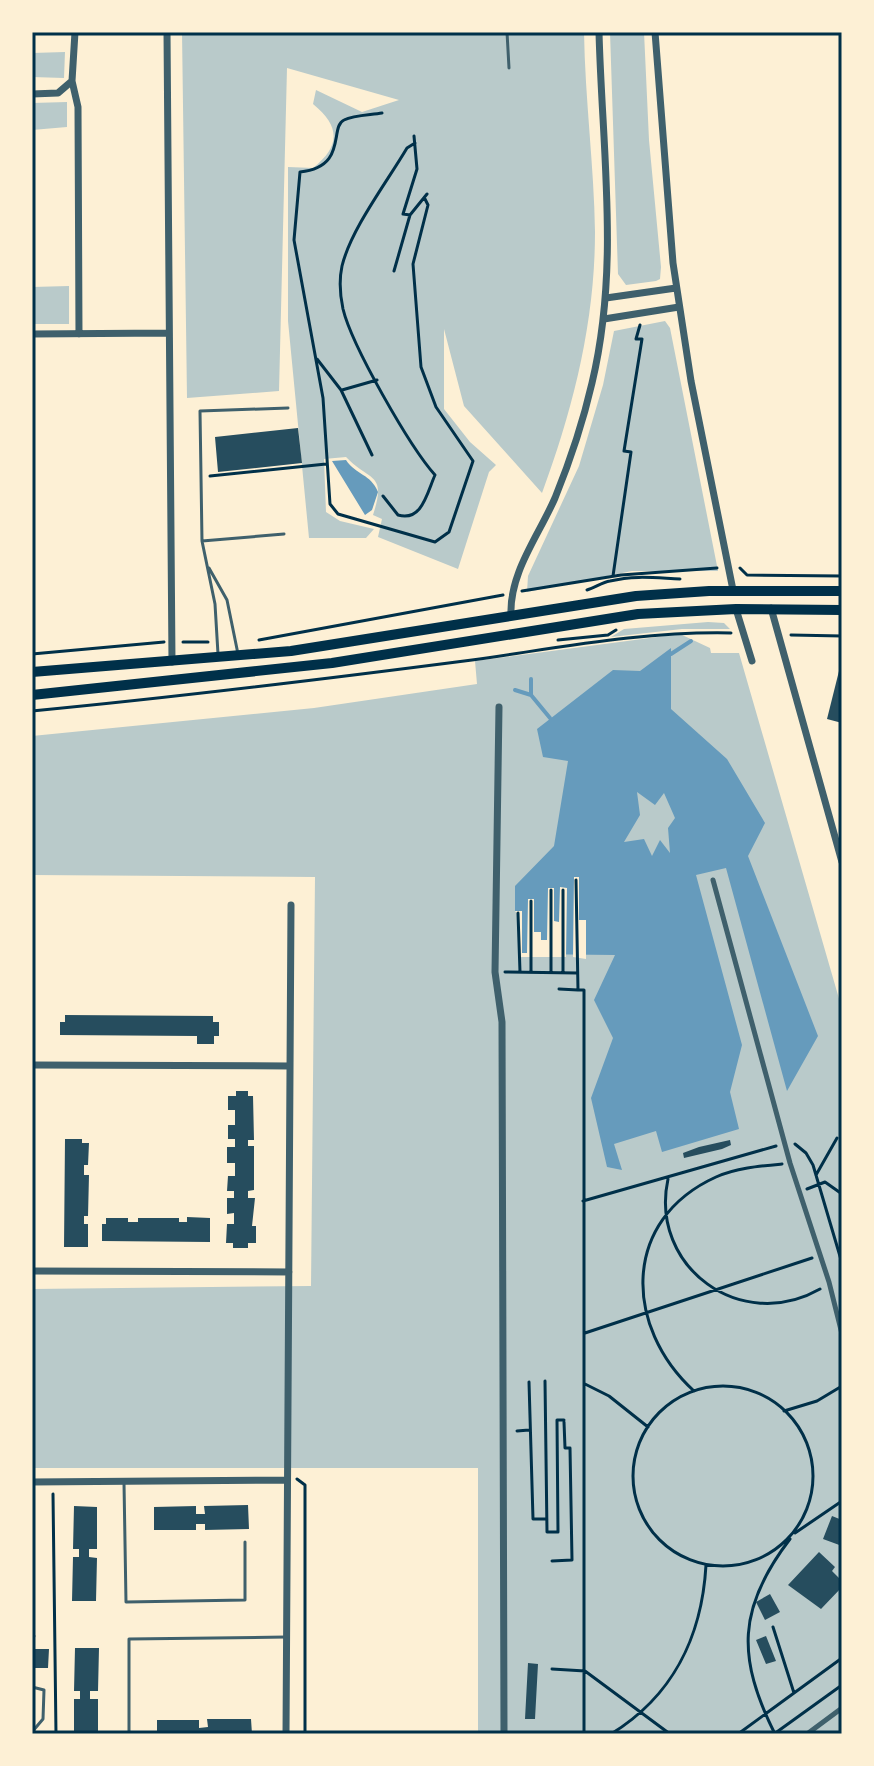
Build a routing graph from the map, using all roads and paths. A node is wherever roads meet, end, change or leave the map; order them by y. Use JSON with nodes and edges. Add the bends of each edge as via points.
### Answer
{"nodes":[{"id":1,"x":75,"y":32,"type":"edge"},
{"id":2,"x":167,"y":32,"type":"edge"},
{"id":3,"x":507,"y":32,"type":"edge"},
{"id":4,"x":599,"y":32,"type":"edge"},
{"id":5,"x":655,"y":32,"type":"edge"},
{"id":6,"x":509,"y":68,"type":"dead end"},
{"id":7,"x":72,"y":81,"type":"junction"},
{"id":8,"x":32,"y":94,"type":"edge"},
{"id":9,"x":382,"y":113,"type":"dead end"},
{"id":10,"x":414,"y":136,"type":"dead end"},
{"id":11,"x":415,"y":143,"type":"junction"},
{"id":12,"x":410,"y":215,"type":"junction"},
{"id":13,"x":394,"y":271,"type":"dead end"},
{"id":14,"x":676,"y":288,"type":"junction"},
{"id":15,"x":606,"y":298,"type":"junction"},
{"id":16,"x":679,"y":307,"type":"junction"},
{"id":17,"x":641,"y":313,"type":"junction"},
{"id":18,"x":604,"y":319,"type":"junction"},
{"id":19,"x":169,"y":333,"type":"junction"},
{"id":20,"x":32,"y":334,"type":"edge"},
{"id":21,"x":79,"y":334,"type":"junction"},
{"id":22,"x":314,"y":356,"type":"junction"},
{"id":23,"x":377,"y":380,"type":"junction"},
{"id":24,"x":341,"y":390,"type":"junction"},
{"id":25,"x":288,"y":408,"type":"dead end"},
{"id":26,"x":372,"y":455,"type":"dead end"},
{"id":27,"x":326,"y":464,"type":"junction"},
{"id":28,"x":201,"y":477,"type":"junction"},
{"id":29,"x":383,"y":496,"type":"dead end"},
{"id":30,"x":284,"y":534,"type":"dead end"},
{"id":31,"x":202,"y":541,"type":"junction"},
{"id":32,"x":207,"y":565,"type":"junction"},
{"id":33,"x":613,"y":576,"type":"dead end"},
{"id":34,"x":733,"y":590,"type":"junction"},
{"id":35,"x":842,"y":591,"type":"edge"},
{"id":36,"x":771,"y":608,"type":"junction"},
{"id":37,"x":736,"y":609,"type":"junction"},
{"id":38,"x":842,"y":610,"type":"edge"},
{"id":39,"x":511,"y":616,"type":"junction"},
{"id":40,"x":744,"y":634,"type":"junction"},
{"id":41,"x":778,"y":635,"type":"junction"},
{"id":42,"x":842,"y":636,"type":"edge"},
{"id":43,"x":172,"y":642,"type":"junction"},
{"id":44,"x":32,"y":654,"type":"edge"},
{"id":45,"x":238,"y":656,"type":"junction"},
{"id":46,"x":218,"y":658,"type":"junction"},
{"id":47,"x":752,"y":661,"type":"dead end"},
{"id":48,"x":172,"y":662,"type":"junction"},
{"id":49,"x":32,"y":672,"type":"edge"},
{"id":50,"x":32,"y":695,"type":"edge"},
{"id":51,"x":499,"y":707,"type":"dead end"},
{"id":52,"x":32,"y":711,"type":"edge"},
{"id":53,"x":842,"y":862,"type":"edge"},
{"id":54,"x":576,"y":880,"type":"dead end"},
{"id":55,"x":713,"y":880,"type":"dead end"},
{"id":56,"x":551,"y":890,"type":"dead end"},
{"id":57,"x":563,"y":890,"type":"dead end"},
{"id":58,"x":531,"y":901,"type":"dead end"},
{"id":59,"x":291,"y":905,"type":"dead end"},
{"id":60,"x":518,"y":913,"type":"dead end"},
{"id":61,"x":495,"y":972,"type":"junction"},
{"id":62,"x":520,"y":972,"type":"junction"},
{"id":63,"x":531,"y":972,"type":"junction"},
{"id":64,"x":551,"y":972,"type":"junction"},
{"id":65,"x":563,"y":972,"type":"junction"},
{"id":66,"x":577,"y":973,"type":"junction"},
{"id":67,"x":559,"y":989,"type":"dead end"},
{"id":68,"x":578,"y":990,"type":"junction"},
{"id":69,"x":32,"y":1065,"type":"edge"},
{"id":70,"x":290,"y":1066,"type":"junction"},
{"id":71,"x":837,"y":1138,"type":"dead end"},
{"id":72,"x":786,"y":1143,"type":"junction"},
{"id":73,"x":790,"y":1163,"type":"junction"},
{"id":74,"x":816,"y":1175,"type":"junction"},
{"id":75,"x":668,"y":1177,"type":"junction"},
{"id":76,"x":818,"y":1185,"type":"junction"},
{"id":77,"x":799,"y":1192,"type":"junction"},
{"id":78,"x":842,"y":1194,"type":"edge"},
{"id":79,"x":583,"y":1201,"type":"junction"},
{"id":80,"x":666,"y":1218,"type":"junction"},
{"id":81,"x":840,"y":1250,"type":"edge"},
{"id":82,"x":820,"y":1255,"type":"junction"},
{"id":83,"x":842,"y":1263,"type":"edge"},
{"id":84,"x":32,"y":1271,"type":"edge"},
{"id":85,"x":289,"y":1272,"type":"junction"},
{"id":86,"x":829,"y":1282,"type":"junction"},
{"id":87,"x":714,"y":1290,"type":"junction"},
{"id":88,"x":645,"y":1312,"type":"junction"},
{"id":89,"x":585,"y":1333,"type":"junction"},
{"id":90,"x":842,"y":1334,"type":"edge"},
{"id":91,"x":545,"y":1381,"type":"dead end"},
{"id":92,"x":529,"y":1382,"type":"dead end"},
{"id":93,"x":585,"y":1384,"type":"junction"},
{"id":94,"x":842,"y":1386,"type":"edge"},
{"id":95,"x":694,"y":1391,"type":"junction"},
{"id":96,"x":784,"y":1411,"type":"junction"},
{"id":97,"x":648,"y":1427,"type":"junction"},
{"id":98,"x":531,"y":1430,"type":"junction"},
{"id":99,"x":517,"y":1431,"type":"dead end"},
{"id":100,"x":571,"y":1467,"type":"junction"},
{"id":101,"x":585,"y":1467,"type":"junction"},
{"id":102,"x":286,"y":1480,"type":"junction"},
{"id":103,"x":32,"y":1482,"type":"edge"},
{"id":104,"x":53,"y":1482,"type":"junction"},
{"id":105,"x":124,"y":1482,"type":"junction"},
{"id":106,"x":842,"y":1501,"type":"edge"},
{"id":107,"x":547,"y":1519,"type":"junction"},
{"id":108,"x":792,"y":1535,"type":"junction"},
{"id":109,"x":245,"y":1542,"type":"dead end"},
{"id":110,"x":552,"y":1561,"type":"dead end"},
{"id":111,"x":706,"y":1565,"type":"junction"},
{"id":112,"x":773,"y":1627,"type":"dead end"},
{"id":113,"x":286,"y":1637,"type":"junction"},
{"id":114,"x":842,"y":1658,"type":"edge"},
{"id":115,"x":552,"y":1669,"type":"dead end"},
{"id":116,"x":585,"y":1671,"type":"junction"},
{"id":117,"x":842,"y":1685,"type":"edge"},
{"id":118,"x":32,"y":1687,"type":"edge"},
{"id":119,"x":794,"y":1693,"type":"junction"},
{"id":120,"x":842,"y":1708,"type":"edge"},
{"id":121,"x":641,"y":1713,"type":"junction"},
{"id":122,"x":765,"y":1714,"type":"junction"},
{"id":123,"x":32,"y":1732,"type":"edge"},
{"id":124,"x":56,"y":1734,"type":"edge"},
{"id":125,"x":129,"y":1734,"type":"edge"},
{"id":126,"x":286,"y":1734,"type":"edge"},
{"id":127,"x":305,"y":1734,"type":"edge"},
{"id":128,"x":504,"y":1734,"type":"edge"},
{"id":129,"x":584,"y":1734,"type":"edge"},
{"id":130,"x":611,"y":1734,"type":"edge"},
{"id":131,"x":670,"y":1734,"type":"edge"},
{"id":132,"x":738,"y":1734,"type":"edge"},
{"id":133,"x":775,"y":1734,"type":"edge"},
{"id":134,"x":807,"y":1734,"type":"edge"}],
"edges":[{"from":1,"to":7,"type":"street"},
{"from":2,"to":19,"type":"street"},
{"from":3,"to":6,"type":"lane"},
{"from":4,"to":15,"type":"street","via":[[610,222]]},
{"from":5,"to":14,"type":"street"},
{"from":7,"to":8,"type":"street","via":[[58,93]]},
{"from":7,"to":21,"type":"street","via":[[78,107]]},
{"from":9,"to":22,"type":"path","via":[[341,122],[332,155],[300,172],[294,240]]},
{"from":10,"to":11,"type":"path"},
{"from":11,"to":12,"type":"path","via":[[417,169],[403,214]]},
{"from":11,"to":23,"type":"path","via":[[383,188],[342,266],[343,309]]},
{"from":12,"to":13,"type":"path"},
{"from":12,"to":27,"type":"path","via":[[426,196],[428,207],[413,264],[421,367],[436,407],[473,461],[449,532],[431,542],[335,512],[328,497]]},
{"from":14,"to":15,"type":"street"},
{"from":14,"to":16,"type":"street"},
{"from":15,"to":18,"type":"street"},
{"from":16,"to":17,"type":"street"},
{"from":16,"to":34,"type":"street"},
{"from":17,"to":18,"type":"street"},
{"from":17,"to":33,"type":"path","via":[[636,339],[642,339],[624,451],[631,452]]},
{"from":18,"to":39,"type":"street","via":[[577,439],[514,582]]},
{"from":19,"to":21,"type":"street"},
{"from":19,"to":43,"type":"street"},
{"from":20,"to":21,"type":"street"},
{"from":22,"to":24,"type":"path"},
{"from":22,"to":27,"type":"path","via":[[325,414]]},
{"from":23,"to":24,"type":"path"},
{"from":23,"to":29,"type":"path","via":[[435,475],[413,516],[398,515]]},
{"from":24,"to":26,"type":"path"},
{"from":25,"to":28,"type":"lane","via":[[200,411]]},
{"from":27,"to":28,"type":"path","via":[[292,472]]},
{"from":28,"to":31,"type":"lane"},
{"from":30,"to":31,"type":"lane"},
{"from":31,"to":32,"type":"lane"},
{"from":32,"to":45,"type":"lane","via":[[227,600]]},
{"from":32,"to":46,"type":"lane"},
{"from":34,"to":35,"type":"main road"},
{"from":34,"to":39,"type":"main road","via":[[636,596]]},
{"from":36,"to":37,"type":"main road"},
{"from":36,"to":38,"type":"main road"},
{"from":36,"to":41,"type":"street"},
{"from":37,"to":40,"type":"street"},
{"from":37,"to":50,"type":"main road","via":[[608,618],[320,665]]},
{"from":39,"to":45,"type":"main road"},
{"from":40,"to":47,"type":"street"},
{"from":40,"to":52,"type":"path","via":[[682,632],[246,690]]},
{"from":41,"to":42,"type":"path"},
{"from":41,"to":53,"type":"street"},
{"from":43,"to":44,"type":"path"},
{"from":43,"to":48,"type":"street"},
{"from":45,"to":46,"type":"main road"},
{"from":46,"to":48,"type":"main road"},
{"from":48,"to":49,"type":"main road"},
{"from":51,"to":61,"type":"street"},
{"from":54,"to":66,"type":"path"},
{"from":55,"to":72,"type":"street"},
{"from":56,"to":64,"type":"path"},
{"from":57,"to":65,"type":"path"},
{"from":58,"to":63,"type":"path"},
{"from":59,"to":70,"type":"street"},
{"from":60,"to":62,"type":"path"},
{"from":61,"to":62,"type":"path"},
{"from":61,"to":128,"type":"street","via":[[502,1022]]},
{"from":62,"to":63,"type":"path"},
{"from":63,"to":64,"type":"path"},
{"from":64,"to":65,"type":"path"},
{"from":65,"to":66,"type":"path"},
{"from":66,"to":68,"type":"path"},
{"from":67,"to":68,"type":"path"},
{"from":68,"to":79,"type":"path","via":[[584,990]]},
{"from":69,"to":70,"type":"street"},
{"from":70,"to":85,"type":"street"},
{"from":71,"to":74,"type":"path"},
{"from":72,"to":73,"type":"street"},
{"from":72,"to":74,"type":"path","via":[[803,1149]]},
{"from":72,"to":75,"type":"path"},
{"from":73,"to":77,"type":"street"},
{"from":73,"to":80,"type":"path","via":[[716,1177],[687,1195]]},
{"from":74,"to":76,"type":"path"},
{"from":75,"to":79,"type":"path"},
{"from":75,"to":80,"type":"path"},
{"from":76,"to":77,"type":"path"},
{"from":76,"to":78,"type":"path","via":[[825,1182]]},
{"from":76,"to":81,"type":"path"},
{"from":77,"to":82,"type":"street"},
{"from":79,"to":89,"type":"path"},
{"from":80,"to":87,"type":"path","via":[[682,1259]]},
{"from":80,"to":88,"type":"path","via":[[646,1259]]},
{"from":81,"to":82,"type":"path"},
{"from":81,"to":83,"type":"path"},
{"from":82,"to":86,"type":"street"},
{"from":82,"to":87,"type":"path"},
{"from":84,"to":85,"type":"street"},
{"from":85,"to":102,"type":"street"},
{"from":86,"to":87,"type":"path","via":[[801,1298],[768,1304],[744,1302]]},
{"from":86,"to":90,"type":"street"},
{"from":87,"to":88,"type":"path"},
{"from":88,"to":89,"type":"path"},
{"from":88,"to":95,"type":"path","via":[[661,1354]]},
{"from":89,"to":93,"type":"path"},
{"from":91,"to":107,"type":"path"},
{"from":92,"to":98,"type":"path"},
{"from":93,"to":97,"type":"path"},
{"from":93,"to":101,"type":"path"},
{"from":94,"to":96,"type":"path"},
{"from":95,"to":96,"type":"path","via":[[742,1389]]},
{"from":95,"to":97,"type":"path","via":[[668,1405]]},
{"from":96,"to":108,"type":"path","via":[[805,1440],[812,1468],[808,1503]]},
{"from":97,"to":111,"type":"path","via":[[633,1470],[638,1509],[671,1549]]},
{"from":98,"to":99,"type":"path"},
{"from":98,"to":107,"type":"path","via":[[533,1519]]},
{"from":100,"to":101,"type":"path"},
{"from":100,"to":107,"type":"path","via":[[564,1420],[557,1420],[558,1532],[547,1532]]},
{"from":100,"to":110,"type":"path","via":[[572,1560]]},
{"from":101,"to":116,"type":"path"},
{"from":102,"to":105,"type":"street"},
{"from":102,"to":113,"type":"street"},
{"from":102,"to":127,"type":"path","via":[[302,1479],[305,1485]]},
{"from":103,"to":104,"type":"street"},
{"from":104,"to":105,"type":"street"},
{"from":104,"to":124,"type":"path"},
{"from":105,"to":109,"type":"lane","via":[[126,1602],[245,1600]]},
{"from":106,"to":108,"type":"path"},
{"from":108,"to":111,"type":"path","via":[[753,1561]]},
{"from":108,"to":122,"type":"path","via":[[762,1577],[748,1625],[751,1675]]},
{"from":111,"to":121,"type":"path","via":[[701,1611],[688,1649],[668,1683]]},
{"from":112,"to":119,"type":"path"},
{"from":113,"to":125,"type":"lane","via":[[129,1639]]},
{"from":113,"to":126,"type":"street"},
{"from":114,"to":119,"type":"path"},
{"from":115,"to":116,"type":"path"},
{"from":116,"to":121,"type":"path"},
{"from":116,"to":129,"type":"path"},
{"from":117,"to":133,"type":"path"},
{"from":118,"to":123,"type":"lane","via":[[44,1690],[45,1712]]},
{"from":119,"to":122,"type":"path"},
{"from":120,"to":134,"type":"street"},
{"from":121,"to":130,"type":"path"},
{"from":121,"to":131,"type":"path"},
{"from":122,"to":132,"type":"path"},
{"from":122,"to":133,"type":"path"}]}
